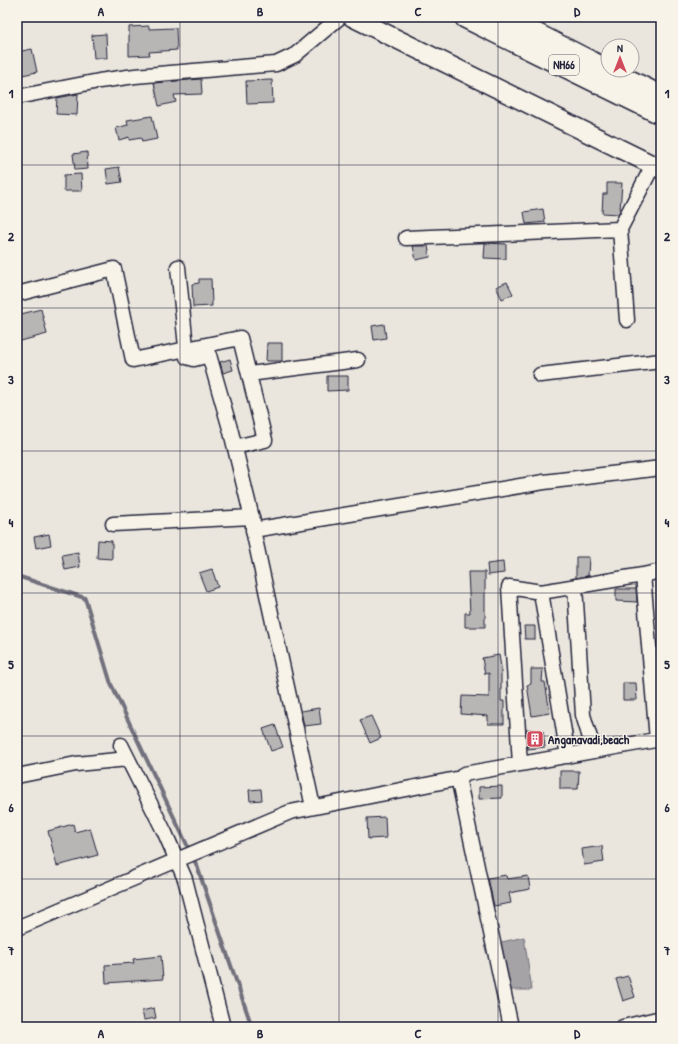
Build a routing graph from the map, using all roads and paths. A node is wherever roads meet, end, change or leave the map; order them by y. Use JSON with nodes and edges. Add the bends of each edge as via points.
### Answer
{"nodes":[{"id":1,"x":340,"y":17,"type":"edge"},
{"id":2,"x":352,"y":17,"type":"edge"},
{"id":3,"x":466,"y":17,"type":"edge"},
{"id":4,"x":506,"y":17,"type":"edge"},
{"id":5,"x":600,"y":65,"type":"edge"},
{"id":6,"x":627,"y":78,"type":"edge"},
{"id":7,"x":661,"y":95,"type":"edge"},
{"id":8,"x":17,"y":97,"type":"edge"},
{"id":9,"x":661,"y":113,"type":"edge"},
{"id":10,"x":657,"y":167,"type":"edge"},
{"id":11,"x":620,"y":229,"type":"junction"},
{"id":12,"x":406,"y":238,"type":"dead end"},
{"id":13,"x":178,"y":267,"type":"dead end"},
{"id":14,"x":17,"y":294,"type":"edge"},
{"id":15,"x":627,"y":320,"type":"dead end"},
{"id":16,"x":186,"y":348,"type":"junction"},
{"id":17,"x":358,"y":360,"type":"dead end"},
{"id":18,"x":661,"y":361,"type":"edge"},
{"id":19,"x":249,"y":374,"type":"junction"},
{"id":20,"x":540,"y":375,"type":"dead end"},
{"id":21,"x":235,"y":447,"type":"junction"},
{"id":22,"x":661,"y":468,"type":"edge"},
{"id":23,"x":252,"y":523,"type":"junction"},
{"id":24,"x":113,"y":524,"type":"dead end"},
{"id":25,"x":661,"y":571,"type":"edge"},
{"id":26,"x":644,"y":575,"type":"junction"},
{"id":27,"x":575,"y":586,"type":"junction"},
{"id":28,"x":540,"y":592,"type":"junction"},
{"id":29,"x":659,"y":739,"type":"edge"},
{"id":30,"x":121,"y":745,"type":"dead end"},
{"id":31,"x":594,"y":751,"type":"junction"},
{"id":32,"x":568,"y":756,"type":"junction"},
{"id":33,"x":128,"y":759,"type":"junction"},
{"id":34,"x":520,"y":764,"type":"junction"},
{"id":35,"x":17,"y":776,"type":"edge"},
{"id":36,"x":461,"y":778,"type":"junction"},
{"id":37,"x":313,"y":807,"type":"junction"},
{"id":38,"x":177,"y":860,"type":"junction"},
{"id":39,"x":17,"y":928,"type":"edge"},
{"id":40,"x":661,"y":1018,"type":"edge"},
{"id":41,"x":223,"y":1027,"type":"edge"},
{"id":42,"x":511,"y":1027,"type":"edge"},
{"id":43,"x":623,"y":1027,"type":"edge"}],
"edges":[{"from":1,"to":8,"type":"street","via":[[295,55],[276,64],[136,76]]},
{"from":2,"to":10,"type":"street"},
{"from":3,"to":9,"type":"highway","number":"NH66"},
{"from":4,"to":5,"type":"street"},
{"from":6,"to":7,"type":"street"},
{"from":10,"to":11,"type":"street"},
{"from":11,"to":12,"type":"street"},
{"from":11,"to":15,"type":"street"},
{"from":13,"to":16,"type":"street"},
{"from":14,"to":16,"type":"street","via":[[114,269],[133,360]]},
{"from":16,"to":19,"type":"street","via":[[240,338]]},
{"from":16,"to":21,"type":"street","via":[[187,357],[190,359],[209,356]]},
{"from":17,"to":19,"type":"street"},
{"from":18,"to":20,"type":"street"},
{"from":19,"to":21,"type":"street","via":[[266,440]]},
{"from":21,"to":23,"type":"street"},
{"from":22,"to":23,"type":"street"},
{"from":23,"to":24,"type":"street"},
{"from":23,"to":37,"type":"street"},
{"from":25,"to":26,"type":"street"},
{"from":26,"to":27,"type":"street"},
{"from":26,"to":29,"type":"street"},
{"from":27,"to":28,"type":"street"},
{"from":27,"to":31,"type":"street","via":[[583,715]]},
{"from":28,"to":32,"type":"street"},
{"from":28,"to":34,"type":"street","via":[[509,587]]},
{"from":29,"to":31,"type":"street"},
{"from":30,"to":33,"type":"street"},
{"from":31,"to":32,"type":"street"},
{"from":32,"to":34,"type":"street"},
{"from":33,"to":35,"type":"street","via":[[76,764]]},
{"from":33,"to":38,"type":"street"},
{"from":34,"to":36,"type":"street","via":[[464,774]]},
{"from":36,"to":37,"type":"street"},
{"from":36,"to":42,"type":"street","via":[[459,782],[473,854]]},
{"from":37,"to":38,"type":"street","via":[[290,812]]},
{"from":38,"to":39,"type":"street"},
{"from":38,"to":41,"type":"street","via":[[185,879]]},
{"from":40,"to":43,"type":"street"}]}
